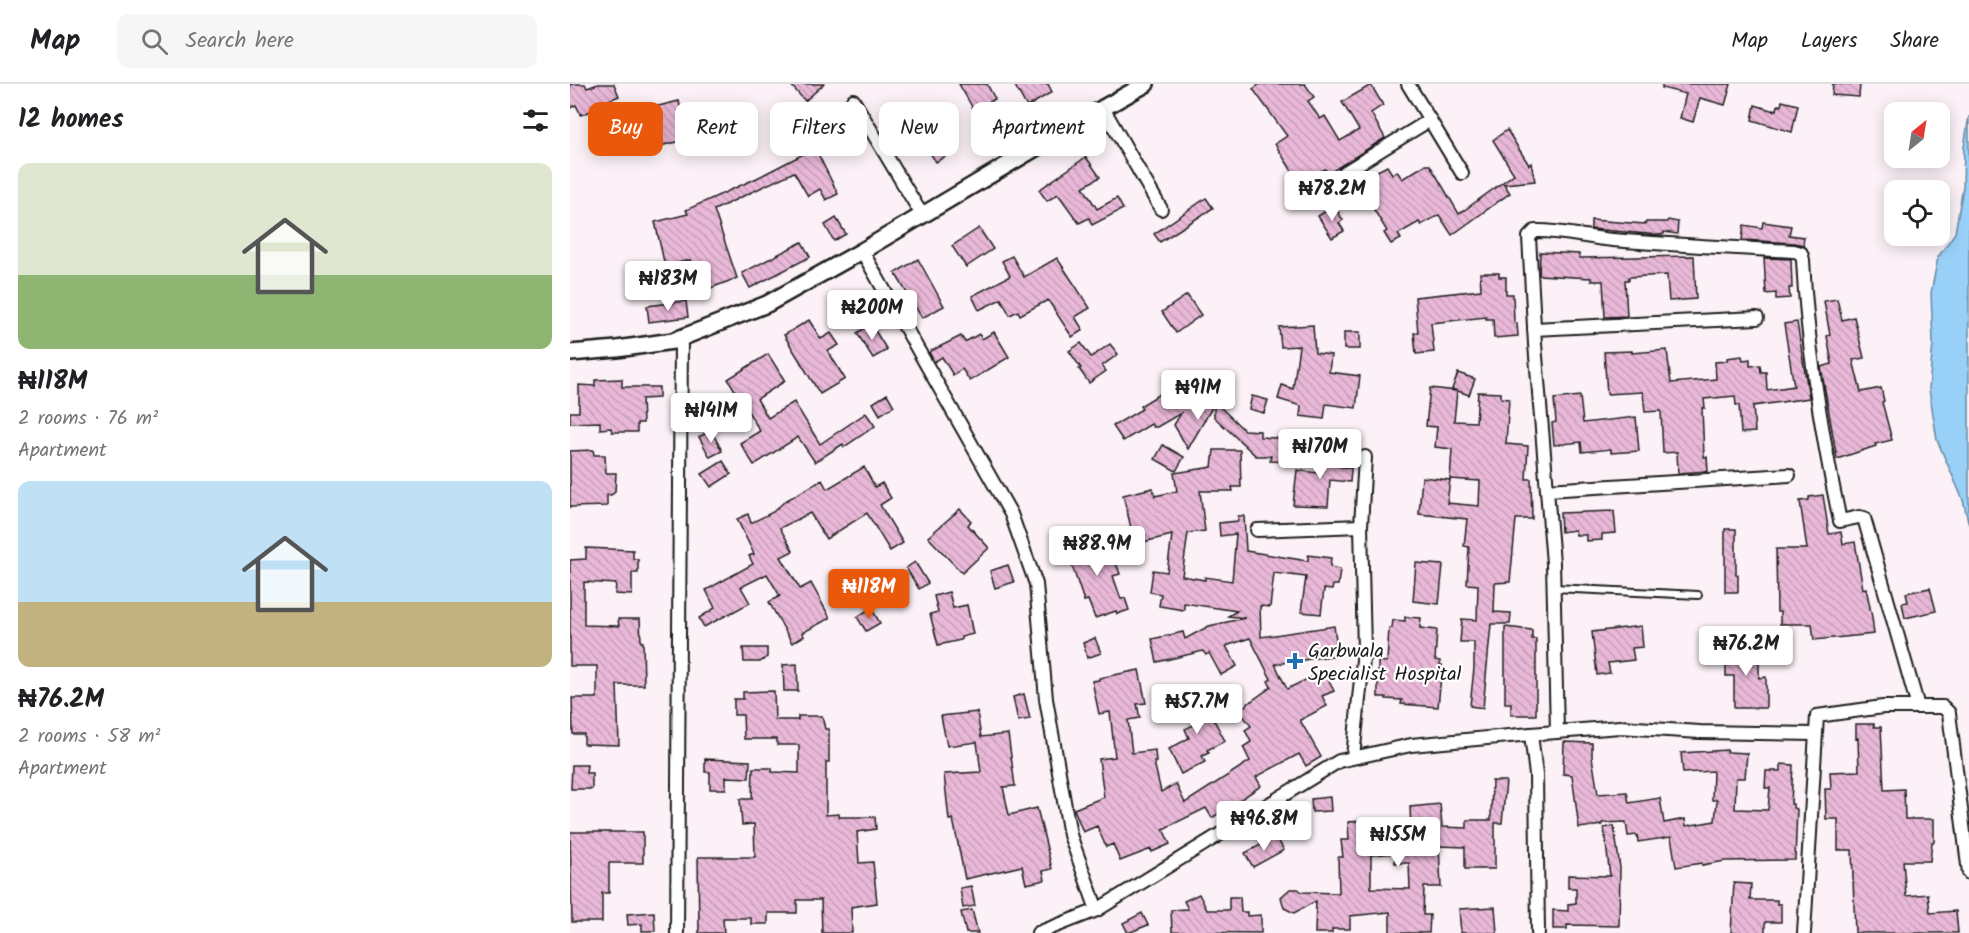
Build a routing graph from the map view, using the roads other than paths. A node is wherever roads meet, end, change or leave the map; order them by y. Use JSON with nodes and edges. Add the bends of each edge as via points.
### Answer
{"nodes":[{"id":1,"x":1146,"y":84,"type":"edge"},
{"id":2,"x":1408,"y":84,"type":"edge"},
{"id":3,"x":853,"y":100,"type":"dead end"},
{"id":4,"x":1106,"y":106,"type":"edge"},
{"id":5,"x":1106,"y":113,"type":"edge"},
{"id":6,"x":1430,"y":120,"type":"junction"},
{"id":7,"x":1021,"y":156,"type":"edge"},
{"id":8,"x":1345,"y":172,"type":"dead end"},
{"id":9,"x":1462,"y":173,"type":"dead end"},
{"id":10,"x":1161,"y":209,"type":"dead end"},
{"id":11,"x":922,"y":214,"type":"junction"},
{"id":12,"x":862,"y":251,"type":"junction"},
{"id":13,"x":1757,"y":318,"type":"dead end"},
{"id":14,"x":1534,"y":329,"type":"junction"},
{"id":15,"x":681,"y":338,"type":"junction"},
{"id":16,"x":570,"y":351,"type":"edge"},
{"id":17,"x":1365,"y":457,"type":"dead end"},
{"id":18,"x":1789,"y":475,"type":"dead end"},
{"id":19,"x":1547,"y":490,"type":"junction"},
{"id":20,"x":1361,"y":526,"type":"junction"},
{"id":21,"x":1257,"y":530,"type":"dead end"},
{"id":22,"x":1554,"y":588,"type":"junction"},
{"id":23,"x":1698,"y":595,"type":"dead end"},
{"id":24,"x":1918,"y":707,"type":"junction"},
{"id":25,"x":1557,"y":732,"type":"junction"},
{"id":26,"x":1531,"y":734,"type":"junction"},
{"id":27,"x":1815,"y":734,"type":"junction"},
{"id":28,"x":1353,"y":757,"type":"junction"},
{"id":29,"x":1969,"y":873,"type":"edge"},
{"id":30,"x":1097,"y":910,"type":"junction"},
{"id":31,"x":677,"y":933,"type":"edge"},
{"id":32,"x":1038,"y":933,"type":"edge"},
{"id":33,"x":1538,"y":933,"type":"edge"},
{"id":34,"x":1804,"y":933,"type":"edge"}],
"edges":[{"from":1,"to":4,"type":"street"},
{"from":2,"to":6,"type":"street"},
{"from":3,"to":11,"type":"street"},
{"from":5,"to":10,"type":"street"},
{"from":6,"to":8,"type":"street"},
{"from":6,"to":9,"type":"street"},
{"from":7,"to":11,"type":"street"},
{"from":11,"to":12,"type":"street"},
{"from":12,"to":15,"type":"street","via":[[767,304]]},
{"from":12,"to":30,"type":"street","via":[[1011,514],[1036,584],[1046,699],[1070,835]]},
{"from":13,"to":14,"type":"street"},
{"from":14,"to":19,"type":"street"},
{"from":14,"to":24,"type":"street","via":[[1529,237],[1534,231],[1801,253],[1805,309],[1840,520],[1864,519]]},
{"from":15,"to":16,"type":"street","via":[[617,350]]},
{"from":15,"to":31,"type":"street"},
{"from":17,"to":20,"type":"street"},
{"from":18,"to":19,"type":"street"},
{"from":19,"to":22,"type":"street"},
{"from":20,"to":21,"type":"street"},
{"from":20,"to":28,"type":"street","via":[[1364,650]]},
{"from":22,"to":23,"type":"lane"},
{"from":22,"to":25,"type":"street"},
{"from":24,"to":27,"type":"street","via":[[1883,707],[1817,716]]},
{"from":24,"to":29,"type":"street","via":[[1943,707],[1949,713]]},
{"from":25,"to":26,"type":"street"},
{"from":25,"to":27,"type":"street","via":[[1620,727]]},
{"from":26,"to":28,"type":"street","via":[[1411,745]]},
{"from":26,"to":33,"type":"street","via":[[1536,775]]},
{"from":27,"to":34,"type":"street"},
{"from":28,"to":30,"type":"street","via":[[1340,761]]},
{"from":30,"to":32,"type":"street"}]}
